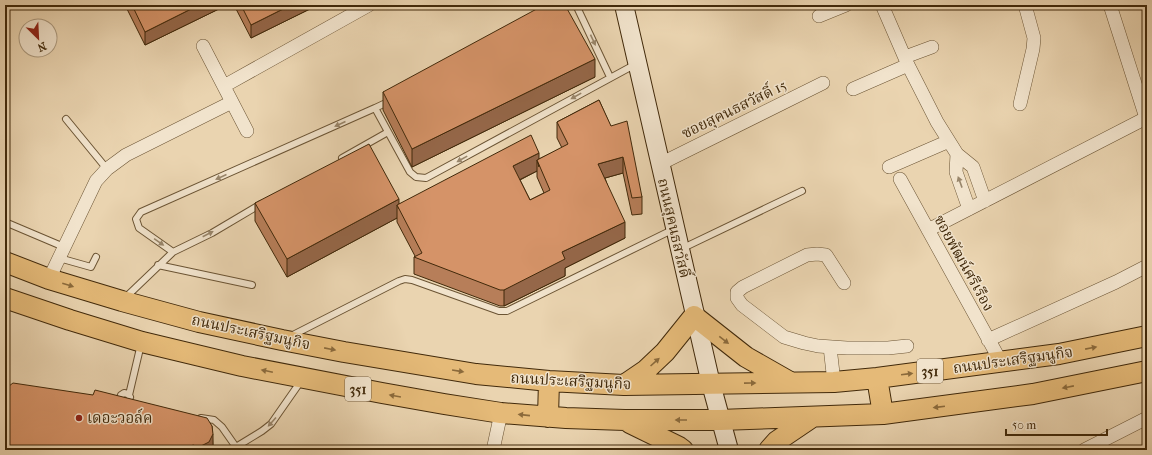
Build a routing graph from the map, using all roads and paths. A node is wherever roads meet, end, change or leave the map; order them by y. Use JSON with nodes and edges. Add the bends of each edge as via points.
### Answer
{"nodes":[{"id":1,"x":369,"y":5,"type":"edge"},
{"id":2,"x":569,"y":5,"type":"edge"},
{"id":3,"x":576,"y":5,"type":"edge"},
{"id":4,"x":624,"y":5,"type":"edge"},
{"id":5,"x":846,"y":5,"type":"edge"},
{"id":6,"x":882,"y":5,"type":"edge"},
{"id":7,"x":1025,"y":5,"type":"edge"},
{"id":8,"x":1110,"y":5,"type":"edge"},
{"id":9,"x":555,"y":12,"type":"edge"},
{"id":10,"x":820,"y":16,"type":"dead end"},
{"id":11,"x":203,"y":46,"type":"dead end"},
{"id":12,"x":932,"y":47,"type":"dead end"},
{"id":13,"x":906,"y":61,"type":"junction"},
{"id":14,"x":637,"y":64,"type":"junction"},
{"id":15,"x":610,"y":78,"type":"junction"},
{"id":16,"x":823,"y":83,"type":"dead end"},
{"id":17,"x":224,"y":86,"type":"junction"},
{"id":18,"x":853,"y":89,"type":"dead end"},
{"id":19,"x":396,"y":97,"type":"edge"},
{"id":20,"x":232,"y":102,"type":"junction"},
{"id":21,"x":1020,"y":104,"type":"dead end"},
{"id":22,"x":375,"y":108,"type":"junction"},
{"id":23,"x":66,"y":119,"type":"dead end"},
{"id":24,"x":1146,"y":120,"type":"edge"},
{"id":25,"x":247,"y":131,"type":"dead end"},
{"id":26,"x":388,"y":132,"type":"junction"},
{"id":27,"x":949,"y":141,"type":"junction"},
{"id":28,"x":957,"y":154,"type":"junction"},
{"id":29,"x":334,"y":163,"type":"edge"},
{"id":30,"x":660,"y":164,"type":"junction"},
{"id":31,"x":890,"y":167,"type":"dead end"},
{"id":32,"x":107,"y":169,"type":"junction"},
{"id":33,"x":900,"y":179,"type":"dead end"},
{"id":34,"x":802,"y":191,"type":"dead end"},
{"id":35,"x":985,"y":201,"type":"junction"},
{"id":36,"x":266,"y":202,"type":"edge"},
{"id":37,"x":969,"y":209,"type":"junction"},
{"id":38,"x":5,"y":222,"type":"edge"},
{"id":39,"x":674,"y":228,"type":"junction"},
{"id":40,"x":928,"y":230,"type":"junction"},
{"id":41,"x":679,"y":249,"type":"junction"},
{"id":42,"x":173,"y":252,"type":"junction"},
{"id":43,"x":61,"y":253,"type":"junction"},
{"id":44,"x":96,"y":257,"type":"dead end"},
{"id":45,"x":5,"y":262,"type":"edge"},
{"id":46,"x":158,"y":265,"type":"junction"},
{"id":47,"x":1147,"y":266,"type":"edge"},
{"id":48,"x":49,"y":279,"type":"junction"},
{"id":49,"x":844,"y":283,"type":"dead end"},
{"id":50,"x":252,"y":286,"type":"dead end"},
{"id":51,"x":5,"y":298,"type":"edge"},
{"id":52,"x":122,"y":301,"type":"junction"},
{"id":53,"x":694,"y":316,"type":"junction"},
{"id":54,"x":1147,"y":336,"type":"edge"},
{"id":55,"x":282,"y":340,"type":"junction"},
{"id":56,"x":988,"y":340,"type":"junction"},
{"id":57,"x":142,"y":342,"type":"junction"},
{"id":58,"x":907,"y":346,"type":"dead end"},
{"id":59,"x":830,"y":347,"type":"junction"},
{"id":60,"x":1001,"y":362,"type":"junction"},
{"id":61,"x":1147,"y":371,"type":"edge"},
{"id":62,"x":302,"y":378,"type":"junction"},
{"id":63,"x":877,"y":378,"type":"junction"},
{"id":64,"x":549,"y":381,"type":"junction"},
{"id":65,"x":790,"y":382,"type":"junction"},
{"id":66,"x":834,"y":382,"type":"junction"},
{"id":67,"x":711,"y":384,"type":"junction"},
{"id":68,"x":624,"y":385,"type":"junction"},
{"id":69,"x":129,"y":395,"type":"junction"},
{"id":70,"x":112,"y":399,"type":"edge"},
{"id":71,"x":124,"y":403,"type":"junction"},
{"id":72,"x":502,"y":412,"type":"junction"},
{"id":73,"x":883,"y":414,"type":"junction"},
{"id":74,"x":198,"y":417,"type":"edge"},
{"id":75,"x":548,"y":417,"type":"junction"},
{"id":76,"x":811,"y":418,"type":"junction"},
{"id":77,"x":1147,"y":418,"type":"edge"},
{"id":78,"x":625,"y":420,"type":"junction"},
{"id":79,"x":720,"y":420,"type":"junction"},
{"id":80,"x":233,"y":449,"type":"edge"},
{"id":81,"x":493,"y":450,"type":"edge"},
{"id":82,"x":683,"y":450,"type":"edge"},
{"id":83,"x":729,"y":450,"type":"edge"},
{"id":84,"x":769,"y":450,"type":"edge"},
{"id":85,"x":1084,"y":450,"type":"edge"}],
"edges":[{"from":1,"to":17,"type":"street"},
{"from":2,"to":9,"type":"lane"},
{"from":3,"to":15,"type":"lane","one_way":true},
{"from":4,"to":14,"type":"main road","name":"ถนนสุคนธสวัสดิ์"},
{"from":5,"to":10,"type":"street"},
{"from":6,"to":13,"type":"street"},
{"from":7,"to":21,"type":"street","via":[[1034,38]]},
{"from":8,"to":24,"type":"street"},
{"from":11,"to":17,"type":"street"},
{"from":12,"to":13,"type":"street"},
{"from":13,"to":18,"type":"street"},
{"from":13,"to":27,"type":"street"},
{"from":14,"to":15,"type":"lane"},
{"from":14,"to":30,"type":"main road","name":"ถนนสุคนธสวัสดิ์"},
{"from":15,"to":26,"type":"lane","one_way":true,"via":[[426,178],[416,177],[410,172]]},
{"from":16,"to":30,"type":"street","name":"ซอยสุคนธสวัสดิ์ 15"},
{"from":17,"to":20,"type":"street"},
{"from":19,"to":22,"type":"lane"},
{"from":20,"to":25,"type":"street"},
{"from":20,"to":32,"type":"street","via":[[126,155]]},
{"from":22,"to":26,"type":"lane"},
{"from":22,"to":42,"type":"lane","one_way":true,"via":[[141,212],[136,219],[139,228]]},
{"from":23,"to":32,"type":"lane"},
{"from":24,"to":35,"type":"street"},
{"from":26,"to":29,"type":"lane"},
{"from":27,"to":28,"type":"street"},
{"from":27,"to":31,"type":"street"},
{"from":28,"to":35,"type":"street","via":[[973,167]]},
{"from":37,"to":28,"type":"street","one_way":true,"via":[[956,172]]},
{"from":30,"to":39,"type":"main road","name":"ถนนสุคนธสวัสดิ์"},
{"from":32,"to":43,"type":"street","via":[[96,181]]},
{"from":33,"to":40,"type":"street","name":"ซอยพัฒน์ศรีเรือง"},
{"from":34,"to":41,"type":"lane"},
{"from":35,"to":37,"type":"street"},
{"from":42,"to":36,"type":"lane","one_way":true},
{"from":37,"to":40,"type":"street"},
{"from":38,"to":43,"type":"lane"},
{"from":39,"to":41,"type":"main road","name":"ถนนสุคนธสวัสดิ์"},
{"from":39,"to":55,"type":"lane","via":[[507,311],[499,311],[405,279]]},
{"from":40,"to":56,"type":"street","name":"ซอยพัฒน์ศรีเรือง"},
{"from":41,"to":53,"type":"main road","name":"ถนนสุคนธสวัสดิ์"},
{"from":42,"to":46,"type":"lane"},
{"from":43,"to":44,"type":"lane","via":[[91,268]]},
{"from":43,"to":48,"type":"street"},
{"from":45,"to":48,"type":"main road","name":"ถนนประเสริฐมนูกิจ","number":"351"},
{"from":46,"to":50,"type":"lane"},
{"from":46,"to":52,"type":"lane"},
{"from":47,"to":56,"type":"street"},
{"from":48,"to":52,"type":"main road","name":"ถนนประเสริฐมนูกิจ","number":"351","one_way":true},
{"from":49,"to":59,"type":"street","via":[[826,255],[817,254],[807,255],[736,292],[742,305],[784,337]]},
{"from":51,"to":57,"type":"main road","number":"351"},
{"from":52,"to":55,"type":"main road","name":"ถนนประเสริฐมนูกิจ","number":"351","via":[[199,322]]},
{"from":53,"to":65,"type":"main road","one_way":true,"via":[[746,357]]},
{"from":53,"to":67,"type":"main road","name":"ถนนสุคนธสวัสดิ์"},
{"from":68,"to":53,"type":"main road","one_way":true,"via":[[646,370],[665,352]]},
{"from":60,"to":54,"type":"main road","name":"ถนนประเสริฐมนูกิจ","number":"351","one_way":true,"via":[[1058,354]]},
{"from":55,"to":64,"type":"main road","name":"ถนนประเสริฐมนูกิจ","number":"351","one_way":true,"via":[[476,374]]},
{"from":56,"to":60,"type":"street","name":"ซอยพัฒน์ศรีเรือง"},
{"from":62,"to":57,"type":"main road","number":"351","one_way":true},
{"from":57,"to":69,"type":"lane"},
{"from":58,"to":59,"type":"street"},
{"from":59,"to":66,"type":"street"},
{"from":63,"to":60,"type":"main road","name":"ถนนประเสริฐมนูกิจ","number":"351","one_way":true},
{"from":61,"to":73,"type":"main road","number":"351","one_way":true,"via":[[1033,394]]},
{"from":72,"to":62,"type":"main road","number":"351","one_way":true,"via":[[436,403]]},
{"from":62,"to":80,"type":"lane","one_way":true,"via":[[271,424]]},
{"from":63,"to":66,"type":"main road","name":"ถนนประเสริฐมนูกิจ","number":"351"},
{"from":63,"to":73,"type":"main road"},
{"from":64,"to":68,"type":"main road","name":"ถนนประเสริฐมนูกิจ","number":"351"},
{"from":64,"to":75,"type":"main road"},
{"from":65,"to":66,"type":"main road","name":"ถนนประเสริฐมนูกิจ","number":"351"},
{"from":67,"to":65,"type":"main road","name":"ถนนประเสริฐมนูกิจ","number":"351","one_way":true},
{"from":67,"to":68,"type":"main road","name":"ถนนประเสริฐมนูกิจ","number":"351"},
{"from":67,"to":79,"type":"main road","name":"ถนนสุคนธสวัสดิ์"},
{"from":69,"to":71,"type":"lane","via":[[130,399]]},
{"from":69,"to":71,"type":"lane","via":[[126,393],[120,396]]},
{"from":70,"to":71,"type":"lane"},
{"from":75,"to":72,"type":"main road","number":"351","one_way":true},
{"from":72,"to":81,"type":"street"},
{"from":73,"to":76,"type":"main road","number":"351"},
{"from":74,"to":80,"type":"lane","via":[[214,420],[222,426]]},
{"from":75,"to":78,"type":"main road","number":"351"},
{"from":76,"to":79,"type":"main road","number":"351"},
{"from":76,"to":84,"type":"main road","via":[[777,441]]},
{"from":77,"to":85,"type":"street"},
{"from":79,"to":78,"type":"main road","number":"351","one_way":true},
{"from":78,"to":82,"type":"main road"},
{"from":79,"to":83,"type":"main road","name":"ถนนสุคนธสวัสดิ์"}]}
